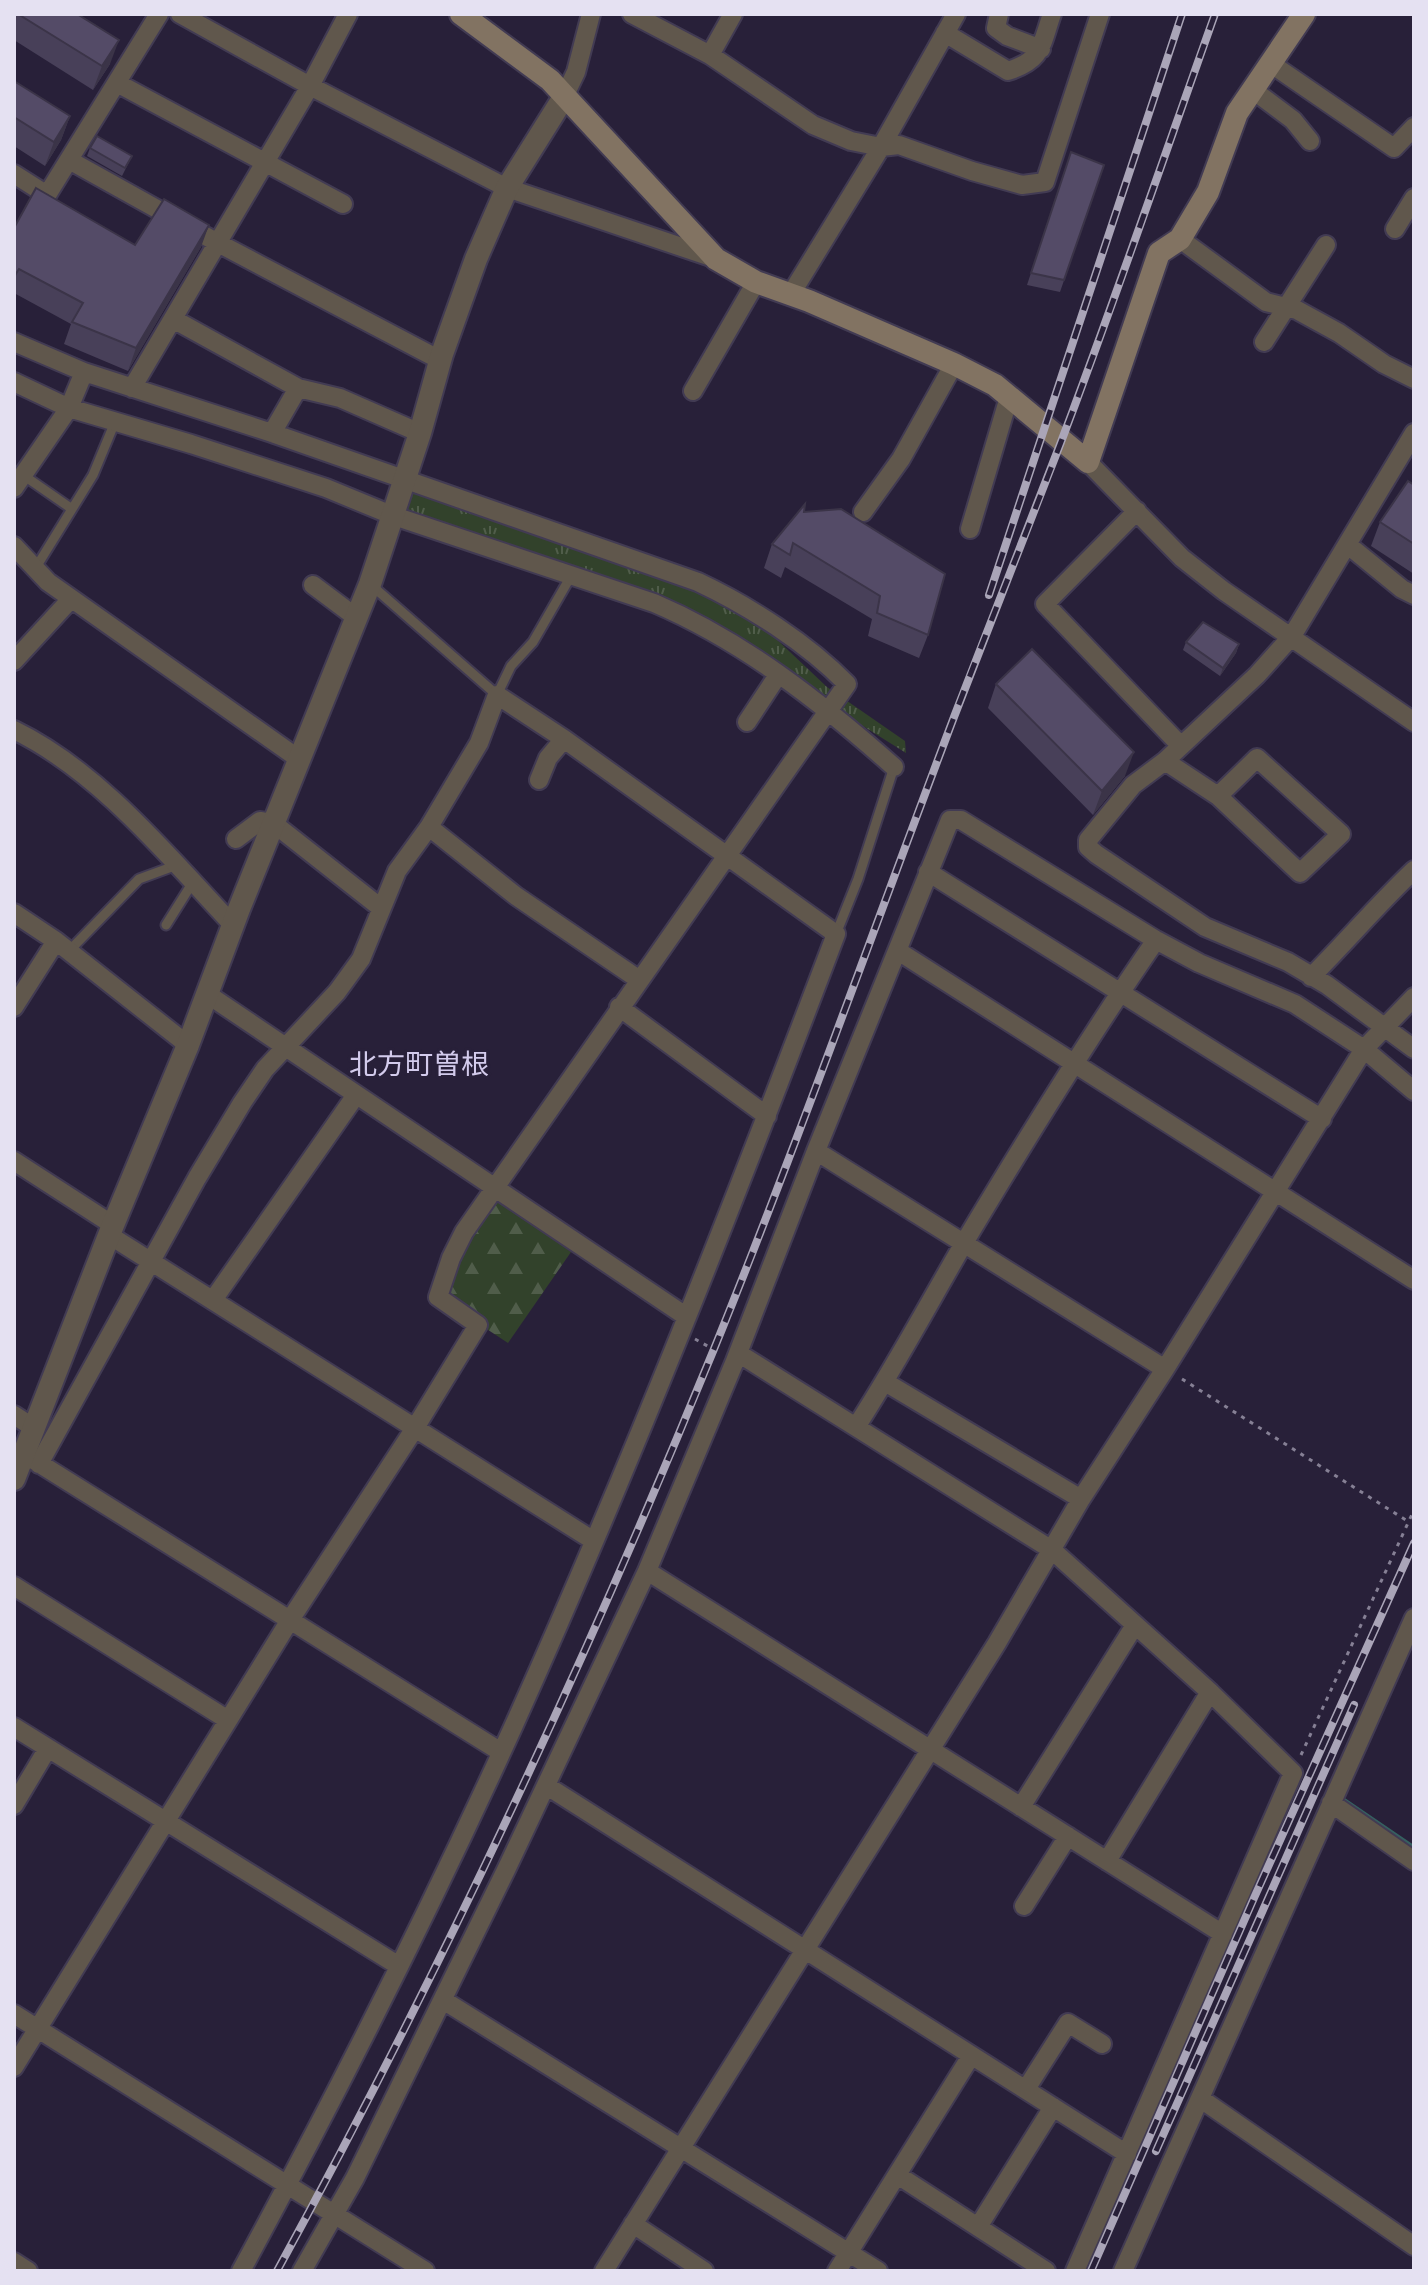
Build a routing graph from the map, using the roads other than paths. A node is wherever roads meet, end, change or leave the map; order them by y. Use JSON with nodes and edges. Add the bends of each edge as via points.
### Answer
{"nodes":[{"id":1,"x":159,"y":14,"type":"edge"},
{"id":2,"x":180,"y":14,"type":"edge"},
{"id":3,"x":348,"y":14,"type":"edge"},
{"id":4,"x":461,"y":14,"type":"edge"},
{"id":5,"x":591,"y":14,"type":"edge"},
{"id":6,"x":632,"y":14,"type":"edge"},
{"id":7,"x":733,"y":14,"type":"edge"},
{"id":8,"x":956,"y":14,"type":"edge"},
{"id":9,"x":999,"y":14,"type":"edge"},
{"id":10,"x":1052,"y":14,"type":"edge"},
{"id":11,"x":1100,"y":14,"type":"edge"},
{"id":12,"x":1304,"y":14,"type":"edge"},
{"id":13,"x":945,"y":33,"type":"junction"},
{"id":14,"x":1041,"y":49,"type":"junction"},
{"id":15,"x":710,"y":55,"type":"junction"},
{"id":16,"x":1270,"y":63,"type":"junction"},
{"id":17,"x":117,"y":83,"type":"junction"},
{"id":18,"x":310,"y":86,"type":"junction"},
{"id":19,"x":1253,"y":90,"type":"junction"},
{"id":20,"x":564,"y":97,"type":"junction"},
{"id":21,"x":1414,"y":127,"type":"edge"},
{"id":22,"x":1310,"y":141,"type":"dead end"},
{"id":23,"x":881,"y":147,"type":"junction"},
{"id":24,"x":69,"y":160,"type":"junction"},
{"id":25,"x":265,"y":163,"type":"junction"},
{"id":26,"x":14,"y":174,"type":"edge"},
{"id":27,"x":507,"y":188,"type":"junction"},
{"id":28,"x":1414,"y":198,"type":"edge"},
{"id":29,"x":343,"y":204,"type":"dead end"},
{"id":30,"x":1395,"y":229,"type":"dead end"},
{"id":31,"x":1180,"y":239,"type":"junction"},
{"id":32,"x":218,"y":243,"type":"junction"},
{"id":33,"x":1326,"y":245,"type":"dead end"},
{"id":34,"x":716,"y":259,"type":"junction"},
{"id":35,"x":756,"y":282,"type":"junction"},
{"id":36,"x":791,"y":294,"type":"junction"},
{"id":37,"x":1285,"y":307,"type":"junction"},
{"id":38,"x":173,"y":319,"type":"junction"},
{"id":39,"x":14,"y":342,"type":"edge"},
{"id":40,"x":1264,"y":342,"type":"dead end"},
{"id":41,"x":440,"y":360,"type":"junction"},
{"id":42,"x":954,"y":364,"type":"junction"},
{"id":43,"x":84,"y":372,"type":"junction"},
{"id":44,"x":1414,"y":379,"type":"edge"},
{"id":45,"x":14,"y":382,"type":"edge"},
{"id":46,"x":132,"y":388,"type":"junction"},
{"id":47,"x":298,"y":388,"type":"junction"},
{"id":48,"x":693,"y":391,"type":"dead end"},
{"id":49,"x":1009,"y":397,"type":"junction"},
{"id":50,"x":69,"y":408,"type":"junction"},
{"id":51,"x":115,"y":422,"type":"junction"},
{"id":52,"x":272,"y":433,"type":"junction"},
{"id":53,"x":420,"y":433,"type":"junction"},
{"id":54,"x":1414,"y":433,"type":"edge"},
{"id":55,"x":1088,"y":462,"type":"junction"},
{"id":56,"x":405,"y":480,"type":"junction"},
{"id":57,"x":18,"y":482,"type":"edge"},
{"id":58,"x":72,"y":509,"type":"junction"},
{"id":59,"x":1137,"y":511,"type":"junction"},
{"id":60,"x":863,"y":512,"type":"dead end"},
{"id":61,"x":394,"y":516,"type":"junction"},
{"id":62,"x":970,"y":529,"type":"dead end"},
{"id":63,"x":1348,"y":545,"type":"junction"},
{"id":64,"x":14,"y":546,"type":"edge"},
{"id":65,"x":35,"y":569,"type":"junction"},
{"id":66,"x":571,"y":576,"type":"junction"},
{"id":67,"x":370,"y":584,"type":"junction"},
{"id":68,"x":313,"y":585,"type":"dead end"},
{"id":69,"x":1414,"y":595,"type":"edge"},
{"id":70,"x":71,"y":599,"type":"junction"},
{"id":71,"x":357,"y":618,"type":"junction"},
{"id":72,"x":1292,"y":636,"type":"junction"},
{"id":73,"x":14,"y":661,"type":"edge"},
{"id":74,"x":778,"y":675,"type":"junction"},
{"id":75,"x":497,"y":695,"type":"junction"},
{"id":76,"x":828,"y":712,"type":"junction"},
{"id":77,"x":747,"y":722,"type":"dead end"},
{"id":78,"x":1414,"y":722,"type":"edge"},
{"id":79,"x":14,"y":730,"type":"edge"},
{"id":80,"x":564,"y":739,"type":"junction"},
{"id":81,"x":1181,"y":746,"type":"junction"},
{"id":82,"x":299,"y":759,"type":"junction"},
{"id":83,"x":1165,"y":761,"type":"junction"},
{"id":84,"x":894,"y":767,"type":"joint"},
{"id":85,"x":539,"y":780,"type":"dead end"},
{"id":86,"x":1218,"y":796,"type":"junction"},
{"id":87,"x":273,"y":823,"type":"junction"},
{"id":88,"x":429,"y":827,"type":"junction"},
{"id":89,"x":236,"y":839,"type":"dead end"},
{"id":90,"x":726,"y":855,"type":"junction"},
{"id":91,"x":177,"y":865,"type":"junction"},
{"id":92,"x":1414,"y":870,"type":"edge"},
{"id":93,"x":928,"y":872,"type":"junction"},
{"id":94,"x":193,"y":882,"type":"junction"},
{"id":95,"x":381,"y":908,"type":"junction"},
{"id":96,"x":14,"y":913,"type":"edge"},
{"id":97,"x":166,"y":925,"type":"dead end"},
{"id":98,"x":233,"y":925,"type":"junction"},
{"id":99,"x":836,"y":934,"type":"junction"},
{"id":100,"x":1156,"y":940,"type":"junction"},
{"id":101,"x":62,"y":946,"type":"junction"},
{"id":102,"x":898,"y":951,"type":"junction"},
{"id":103,"x":1311,"y":977,"type":"junction"},
{"id":104,"x":638,"y":979,"type":"junction"},
{"id":105,"x":1120,"y":992,"type":"junction"},
{"id":106,"x":207,"y":994,"type":"junction"},
{"id":107,"x":1414,"y":997,"type":"edge"},
{"id":108,"x":14,"y":1007,"type":"edge"},
{"id":109,"x":619,"y":1007,"type":"junction"},
{"id":110,"x":1384,"y":1026,"type":"junction"},
{"id":111,"x":188,"y":1045,"type":"junction"},
{"id":112,"x":285,"y":1046,"type":"junction"},
{"id":113,"x":1364,"y":1049,"type":"junction"},
{"id":114,"x":1414,"y":1049,"type":"edge"},
{"id":115,"x":1076,"y":1064,"type":"junction"},
{"id":116,"x":1414,"y":1091,"type":"edge"},
{"id":117,"x":356,"y":1095,"type":"junction"},
{"id":118,"x":767,"y":1116,"type":"junction"},
{"id":119,"x":1322,"y":1119,"type":"junction"},
{"id":120,"x":816,"y":1151,"type":"junction"},
{"id":121,"x":14,"y":1161,"type":"edge"},
{"id":122,"x":495,"y":1188,"type":"junction"},
{"id":123,"x":1276,"y":1190,"type":"junction"},
{"id":124,"x":111,"y":1230,"type":"junction"},
{"id":125,"x":965,"y":1243,"type":"junction"},
{"id":126,"x":152,"y":1261,"type":"junction"},
{"id":127,"x":1414,"y":1280,"type":"edge"},
{"id":128,"x":213,"y":1300,"type":"junction"},
{"id":129,"x":684,"y":1324,"type":"junction"},
{"id":130,"x":736,"y":1357,"type":"junction"},
{"id":131,"x":1165,"y":1369,"type":"junction"},
{"id":132,"x":885,"y":1382,"type":"junction"},
{"id":133,"x":14,"y":1415,"type":"edge"},
{"id":134,"x":856,"y":1427,"type":"junction"},
{"id":135,"x":34,"y":1428,"type":"junction"},
{"id":136,"x":415,"y":1428,"type":"junction"},
{"id":137,"x":32,"y":1459,"type":"junction"},
{"id":138,"x":14,"y":1479,"type":"edge"},
{"id":139,"x":1081,"y":1499,"type":"junction"},
{"id":140,"x":594,"y":1541,"type":"junction"},
{"id":141,"x":1052,"y":1550,"type":"junction"},
{"id":142,"x":647,"y":1571,"type":"junction"},
{"id":143,"x":14,"y":1586,"type":"edge"},
{"id":144,"x":1414,"y":1618,"type":"edge"},
{"id":145,"x":290,"y":1620,"type":"junction"},
{"id":146,"x":1135,"y":1625,"type":"junction"},
{"id":147,"x":1210,"y":1692,"type":"junction"},
{"id":148,"x":228,"y":1720,"type":"junction"},
{"id":149,"x":14,"y":1727,"type":"edge"},
{"id":150,"x":48,"y":1748,"type":"junction"},
{"id":151,"x":930,"y":1749,"type":"junction"},
{"id":152,"x":501,"y":1752,"type":"junction"},
{"id":153,"x":547,"y":1786,"type":"junction"},
{"id":154,"x":1331,"y":1803,"type":"junction"},
{"id":155,"x":14,"y":1805,"type":"edge"},
{"id":156,"x":1021,"y":1807,"type":"junction"},
{"id":157,"x":165,"y":1820,"type":"junction"},
{"id":158,"x":1068,"y":1836,"type":"junction"},
{"id":159,"x":1107,"y":1861,"type":"junction"},
{"id":160,"x":1414,"y":1861,"type":"edge"},
{"id":161,"x":1024,"y":1906,"type":"dead end"},
{"id":162,"x":1223,"y":1934,"type":"junction"},
{"id":163,"x":805,"y":1948,"type":"junction"},
{"id":164,"x":399,"y":1966,"type":"junction"},
{"id":165,"x":443,"y":2000,"type":"junction"},
{"id":166,"x":14,"y":2014,"type":"edge"},
{"id":167,"x":38,"y":2029,"type":"junction"},
{"id":168,"x":1102,"y":2044,"type":"dead end"},
{"id":169,"x":971,"y":2056,"type":"junction"},
{"id":170,"x":14,"y":2067,"type":"edge"},
{"id":171,"x":1026,"y":2089,"type":"junction"},
{"id":172,"x":1201,"y":2099,"type":"junction"},
{"id":173,"x":1053,"y":2107,"type":"junction"},
{"id":174,"x":681,"y":2147,"type":"junction"},
{"id":175,"x":1127,"y":2154,"type":"junction"},
{"id":176,"x":899,"y":2176,"type":"junction"},
{"id":177,"x":287,"y":2187,"type":"junction"},
{"id":178,"x":332,"y":2215,"type":"junction"},
{"id":179,"x":633,"y":2224,"type":"junction"},
{"id":180,"x":978,"y":2227,"type":"junction"},
{"id":181,"x":1414,"y":2246,"type":"edge"},
{"id":182,"x":849,"y":2253,"type":"junction"},
{"id":183,"x":14,"y":2262,"type":"edge"},
{"id":184,"x":28,"y":2271,"type":"edge"},
{"id":185,"x":241,"y":2271,"type":"edge"},
{"id":186,"x":302,"y":2271,"type":"edge"},
{"id":187,"x":425,"y":2271,"type":"edge"},
{"id":188,"x":604,"y":2271,"type":"edge"},
{"id":189,"x":704,"y":2271,"type":"edge"},
{"id":190,"x":837,"y":2271,"type":"edge"},
{"id":191,"x":878,"y":2271,"type":"edge"},
{"id":192,"x":1046,"y":2271,"type":"edge"},
{"id":193,"x":1075,"y":2271,"type":"edge"},
{"id":194,"x":1123,"y":2271,"type":"edge"}],
"edges":[{"from":1,"to":17,"type":"street"},
{"from":2,"to":18,"type":"street"},
{"from":3,"to":18,"type":"street"},
{"from":4,"to":20,"type":"main road","via":[[550,80]]},
{"from":5,"to":20,"type":"street"},
{"from":6,"to":15,"type":"street"},
{"from":7,"to":15,"type":"street"},
{"from":8,"to":13,"type":"street"},
{"from":9,"to":14,"type":"street","via":[[996,28]]},
{"from":10,"to":14,"type":"street"},
{"from":11,"to":23,"type":"street","via":[[1045,182],[1022,185],[899,145]]},
{"from":12,"to":16,"type":"main road"},
{"from":13,"to":14,"type":"street","via":[[1008,71],[1027,65]]},
{"from":13,"to":23,"type":"street"},
{"from":15,"to":23,"type":"street","via":[[813,125]]},
{"from":16,"to":19,"type":"main road"},
{"from":16,"to":21,"type":"street","via":[[1394,148]]},
{"from":17,"to":24,"type":"street"},
{"from":17,"to":25,"type":"street"},
{"from":18,"to":25,"type":"street"},
{"from":18,"to":27,"type":"street"},
{"from":19,"to":22,"type":"street","via":[[1293,120]]},
{"from":19,"to":31,"type":"main road","via":[[1237,113],[1208,192]]},
{"from":20,"to":27,"type":"street"},
{"from":20,"to":34,"type":"main road"},
{"from":23,"to":36,"type":"street"},
{"from":24,"to":26,"type":"street","via":[[47,195]]},
{"from":24,"to":32,"type":"street"},
{"from":25,"to":29,"type":"street"},
{"from":25,"to":32,"type":"street"},
{"from":27,"to":34,"type":"street"},
{"from":27,"to":41,"type":"street"},
{"from":28,"to":30,"type":"street"},
{"from":31,"to":37,"type":"street","via":[[1266,302]]},
{"from":31,"to":55,"type":"main road","via":[[1159,253]]},
{"from":32,"to":38,"type":"street"},
{"from":32,"to":41,"type":"street"},
{"from":33,"to":37,"type":"street"},
{"from":34,"to":35,"type":"main road"},
{"from":35,"to":36,"type":"main road"},
{"from":35,"to":48,"type":"street"},
{"from":36,"to":42,"type":"main road"},
{"from":37,"to":40,"type":"street"},
{"from":37,"to":44,"type":"street"},
{"from":38,"to":46,"type":"street"},
{"from":38,"to":47,"type":"street"},
{"from":39,"to":43,"type":"street"},
{"from":41,"to":53,"type":"street"},
{"from":42,"to":49,"type":"main road"},
{"from":42,"to":60,"type":"street","via":[[901,459]]},
{"from":43,"to":46,"type":"street"},
{"from":43,"to":50,"type":"street"},
{"from":45,"to":50,"type":"street"},
{"from":46,"to":52,"type":"street"},
{"from":47,"to":52,"type":"street"},
{"from":47,"to":53,"type":"street","via":[[340,398]]},
{"from":49,"to":55,"type":"main road"},
{"from":49,"to":62,"type":"street"},
{"from":50,"to":51,"type":"street"},
{"from":50,"to":57,"type":"street"},
{"from":51,"to":58,"type":"lane"},
{"from":51,"to":61,"type":"street","via":[[326,488]]},
{"from":52,"to":56,"type":"street"},
{"from":53,"to":56,"type":"street"},
{"from":54,"to":63,"type":"street"},
{"from":55,"to":59,"type":"street"},
{"from":56,"to":61,"type":"street"},
{"from":56,"to":76,"type":"street","via":[[733,598],[847,684]]},
{"from":57,"to":58,"type":"lane"},
{"from":58,"to":65,"type":"lane"},
{"from":59,"to":72,"type":"street","via":[[1182,558]]},
{"from":59,"to":81,"type":"street","via":[[1045,604]]},
{"from":61,"to":66,"type":"street"},
{"from":61,"to":67,"type":"street"},
{"from":63,"to":69,"type":"street"},
{"from":63,"to":72,"type":"street"},
{"from":64,"to":65,"type":"street"},
{"from":65,"to":70,"type":"street"},
{"from":66,"to":74,"type":"street","via":[[692,619]]},
{"from":66,"to":75,"type":"lane"},
{"from":67,"to":71,"type":"street"},
{"from":67,"to":75,"type":"lane"},
{"from":68,"to":71,"type":"street"},
{"from":70,"to":73,"type":"street"},
{"from":70,"to":82,"type":"street"},
{"from":71,"to":82,"type":"street"},
{"from":72,"to":78,"type":"street"},
{"from":72,"to":81,"type":"street"},
{"from":74,"to":76,"type":"street"},
{"from":74,"to":77,"type":"street"},
{"from":75,"to":80,"type":"street"},
{"from":75,"to":88,"type":"street","via":[[479,743]]},
{"from":76,"to":84,"type":"street"},
{"from":76,"to":90,"type":"street"},
{"from":79,"to":91,"type":"street","via":[[67,762]]},
{"from":80,"to":85,"type":"street"},
{"from":80,"to":90,"type":"street"},
{"from":81,"to":83,"type":"street"},
{"from":82,"to":87,"type":"street"},
{"from":83,"to":86,"type":"street"},
{"from":83,"to":103,"type":"street","via":[[1133,785],[1088,840],[1088,847],[1205,927]]},
{"from":84,"to":99,"type":"lane"},
{"from":86,"to":86,"type":"street","via":[[1300,873],[1341,834],[1257,758]]},
{"from":87,"to":89,"type":"street","via":[[260,821]]},
{"from":87,"to":95,"type":"street"},
{"from":87,"to":98,"type":"street"},
{"from":88,"to":95,"type":"street","via":[[397,871]]},
{"from":88,"to":104,"type":"street","via":[[516,896]]},
{"from":90,"to":99,"type":"street"},
{"from":90,"to":104,"type":"street"},
{"from":91,"to":94,"type":"street"},
{"from":91,"to":101,"type":"lane","via":[[139,879]]},
{"from":92,"to":103,"type":"street"},
{"from":93,"to":100,"type":"street","via":[[950,820],[961,820]]},
{"from":93,"to":102,"type":"street"},
{"from":93,"to":105,"type":"street"},
{"from":94,"to":97,"type":"lane"},
{"from":94,"to":98,"type":"street"},
{"from":95,"to":112,"type":"street","via":[[361,959]]},
{"from":96,"to":101,"type":"street"},
{"from":98,"to":106,"type":"street"},
{"from":99,"to":118,"type":"street"},
{"from":100,"to":105,"type":"street"},
{"from":100,"to":113,"type":"street","via":[[1295,1004]]},
{"from":101,"to":108,"type":"street"},
{"from":101,"to":111,"type":"street"},
{"from":102,"to":115,"type":"street"},
{"from":102,"to":120,"type":"street"},
{"from":103,"to":110,"type":"street"},
{"from":104,"to":109,"type":"street"},
{"from":105,"to":115,"type":"street"},
{"from":105,"to":119,"type":"street"},
{"from":106,"to":111,"type":"street"},
{"from":106,"to":112,"type":"street"},
{"from":107,"to":110,"type":"street"},
{"from":109,"to":118,"type":"street"},
{"from":109,"to":122,"type":"street"},
{"from":110,"to":113,"type":"street"},
{"from":110,"to":114,"type":"street"},
{"from":111,"to":124,"type":"street"},
{"from":112,"to":117,"type":"street"},
{"from":112,"to":126,"type":"street","via":[[242,1103]]},
{"from":113,"to":116,"type":"street"},
{"from":113,"to":119,"type":"street"},
{"from":115,"to":123,"type":"street"},
{"from":115,"to":125,"type":"street"},
{"from":117,"to":122,"type":"street"},
{"from":117,"to":128,"type":"street"},
{"from":118,"to":129,"type":"street"},
{"from":119,"to":123,"type":"street"},
{"from":120,"to":125,"type":"street"},
{"from":120,"to":130,"type":"street"},
{"from":121,"to":124,"type":"street"},
{"from":122,"to":129,"type":"street"},
{"from":122,"to":136,"type":"street","via":[[464,1232],[438,1297],[478,1325]]},
{"from":123,"to":127,"type":"street"},
{"from":123,"to":131,"type":"street"},
{"from":124,"to":126,"type":"street"},
{"from":124,"to":135,"type":"street"},
{"from":125,"to":131,"type":"street"},
{"from":125,"to":132,"type":"street"},
{"from":126,"to":128,"type":"street"},
{"from":126,"to":137,"type":"street"},
{"from":128,"to":136,"type":"street"},
{"from":129,"to":140,"type":"street"},
{"from":130,"to":134,"type":"street"},
{"from":130,"to":142,"type":"street"},
{"from":131,"to":139,"type":"street"},
{"from":132,"to":134,"type":"street"},
{"from":132,"to":139,"type":"street"},
{"from":133,"to":135,"type":"street"},
{"from":134,"to":141,"type":"street"},
{"from":135,"to":137,"type":"street"},
{"from":136,"to":140,"type":"street"},
{"from":136,"to":145,"type":"street"},
{"from":137,"to":138,"type":"street"},
{"from":137,"to":145,"type":"street"},
{"from":139,"to":141,"type":"street"},
{"from":140,"to":152,"type":"street"},
{"from":141,"to":146,"type":"street"},
{"from":141,"to":151,"type":"street"},
{"from":142,"to":151,"type":"street"},
{"from":142,"to":153,"type":"street"},
{"from":143,"to":148,"type":"street"},
{"from":144,"to":154,"type":"street"},
{"from":145,"to":148,"type":"street"},
{"from":145,"to":152,"type":"street"},
{"from":146,"to":147,"type":"street"},
{"from":146,"to":156,"type":"street"},
{"from":147,"to":159,"type":"street"},
{"from":147,"to":162,"type":"street","via":[[1293,1773]]},
{"from":148,"to":157,"type":"street"},
{"from":149,"to":150,"type":"street"},
{"from":150,"to":155,"type":"street"},
{"from":150,"to":157,"type":"street"},
{"from":151,"to":156,"type":"street"},
{"from":151,"to":163,"type":"street"},
{"from":152,"to":164,"type":"street"},
{"from":153,"to":163,"type":"street"},
{"from":153,"to":165,"type":"street"},
{"from":154,"to":160,"type":"street"},
{"from":154,"to":172,"type":"street"},
{"from":156,"to":158,"type":"street"},
{"from":157,"to":164,"type":"street"},
{"from":157,"to":167,"type":"street"},
{"from":158,"to":159,"type":"street"},
{"from":158,"to":161,"type":"street"},
{"from":159,"to":162,"type":"street"},
{"from":162,"to":175,"type":"street"},
{"from":163,"to":169,"type":"street"},
{"from":163,"to":174,"type":"street"},
{"from":164,"to":177,"type":"street"},
{"from":165,"to":174,"type":"street"},
{"from":165,"to":178,"type":"street"},
{"from":166,"to":167,"type":"street"},
{"from":167,"to":170,"type":"street"},
{"from":167,"to":177,"type":"street"},
{"from":168,"to":171,"type":"street","via":[[1068,2023]]},
{"from":169,"to":171,"type":"street"},
{"from":169,"to":176,"type":"street"},
{"from":171,"to":173,"type":"street"},
{"from":172,"to":181,"type":"street"},
{"from":172,"to":194,"type":"street"},
{"from":173,"to":175,"type":"street"},
{"from":173,"to":180,"type":"street"},
{"from":174,"to":179,"type":"street"},
{"from":174,"to":182,"type":"street"},
{"from":175,"to":193,"type":"street"},
{"from":176,"to":180,"type":"street"},
{"from":176,"to":182,"type":"street"},
{"from":177,"to":178,"type":"street"},
{"from":177,"to":185,"type":"street"},
{"from":178,"to":186,"type":"street"},
{"from":178,"to":187,"type":"street"},
{"from":179,"to":188,"type":"street"},
{"from":179,"to":189,"type":"street"},
{"from":180,"to":192,"type":"street"},
{"from":182,"to":190,"type":"street"},
{"from":182,"to":191,"type":"street"},
{"from":183,"to":184,"type":"street"}]}
